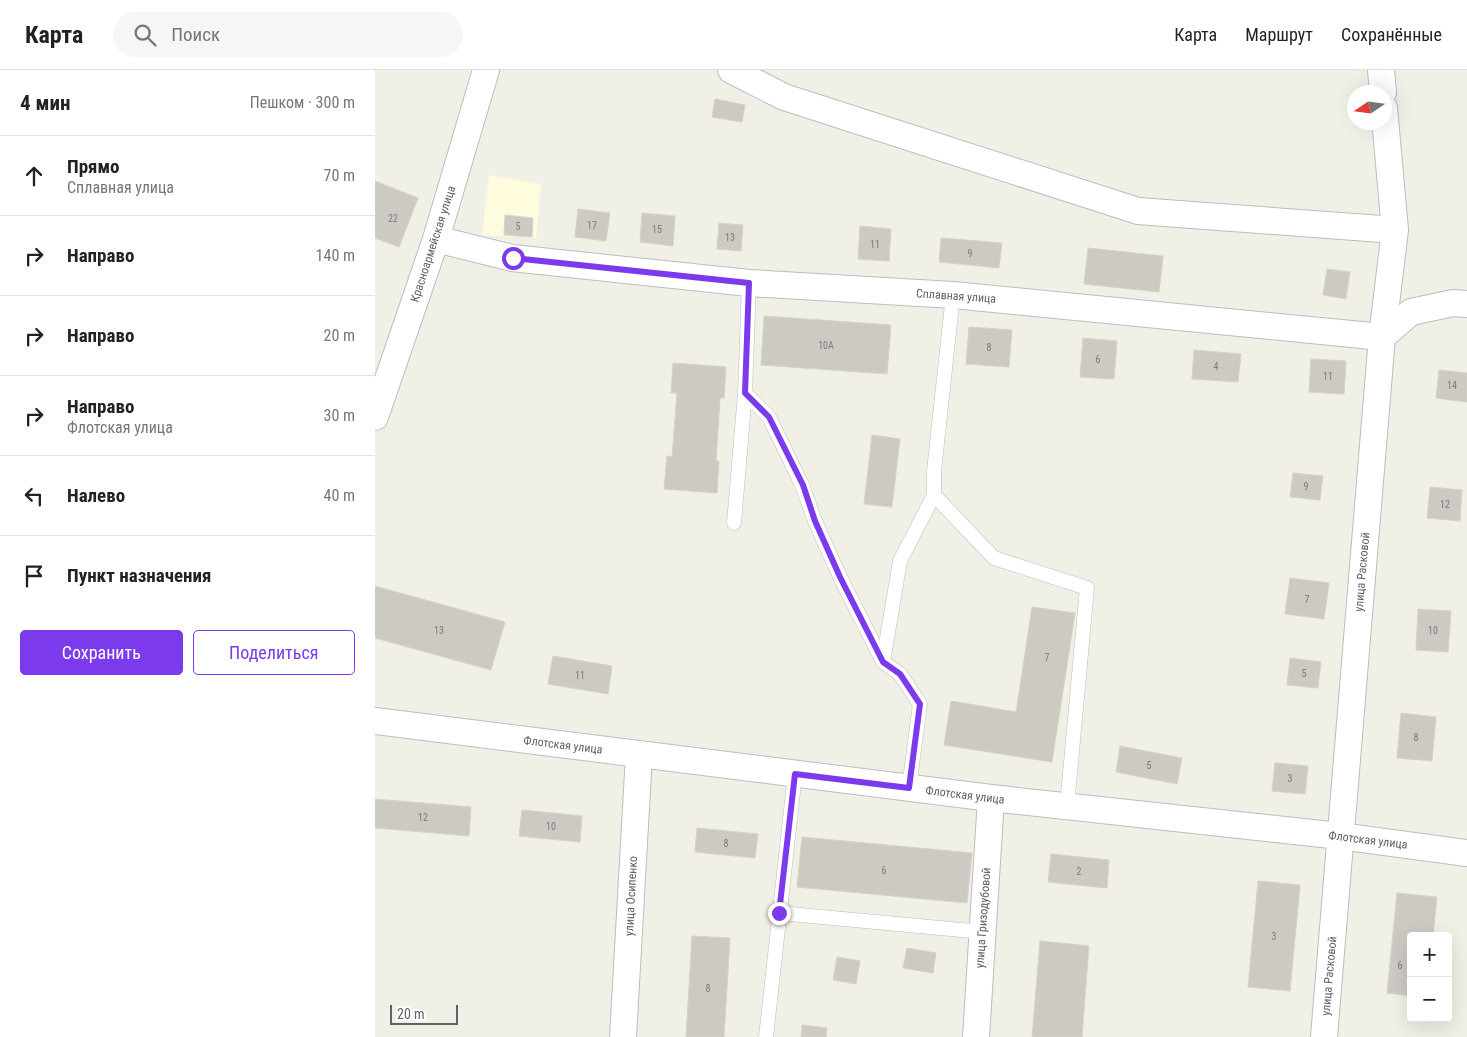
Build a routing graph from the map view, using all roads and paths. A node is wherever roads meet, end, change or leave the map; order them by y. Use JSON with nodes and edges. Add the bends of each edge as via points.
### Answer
{"nodes":[{"id":1,"x":486,"y":70,"type":"edge"},
{"id":2,"x":731,"y":70,"type":"edge"},
{"id":3,"x":1381,"y":70,"type":"edge"},
{"id":4,"x":1382,"y":85,"type":"edge"},
{"id":5,"x":1387,"y":130,"type":"edge"},
{"id":6,"x":1395,"y":230,"type":"junction"},
{"id":7,"x":436,"y":239,"type":"junction"},
{"id":8,"x":749,"y":283,"type":"junction"},
{"id":9,"x":953,"y":295,"type":"junction"},
{"id":10,"x":1467,"y":304,"type":"edge"},
{"id":11,"x":1382,"y":336,"type":"junction"},
{"id":12,"x":745,"y":393,"type":"junction"},
{"id":13,"x":375,"y":417,"type":"edge"},
{"id":14,"x":934,"y":495,"type":"junction"},
{"id":15,"x":734,"y":523,"type":"dead end"},
{"id":16,"x":883,"y":662,"type":"junction"},
{"id":17,"x":375,"y":721,"type":"edge"},
{"id":18,"x":639,"y":755,"type":"junction"},
{"id":19,"x":795,"y":774,"type":"junction"},
{"id":20,"x":909,"y":788,"type":"junction"},
{"id":21,"x":991,"y":798,"type":"junction"},
{"id":22,"x":1067,"y":806,"type":"junction"},
{"id":23,"x":1340,"y":836,"type":"junction"},
{"id":24,"x":1467,"y":853,"type":"edge"},
{"id":25,"x":779,"y":913,"type":"junction"},
{"id":26,"x":983,"y":932,"type":"junction"},
{"id":27,"x":623,"y":1037,"type":"edge"},
{"id":28,"x":766,"y":1037,"type":"edge"},
{"id":29,"x":976,"y":1037,"type":"edge"},
{"id":30,"x":1324,"y":1037,"type":"edge"}],
"edges":[{"from":1,"to":7,"type":"street","name":"Красноармейская улица"},
{"from":2,"to":6,"type":"street","via":[[784,97],[1138,211]]},
{"from":3,"to":4,"type":"street"},
{"from":5,"to":6,"type":"street","name":"улица Расковой"},
{"from":6,"to":11,"type":"street","name":"улица Расковой"},
{"from":7,"to":8,"type":"street","name":"Сплавная улица","via":[[513,258]]},
{"from":7,"to":13,"type":"street","name":"Красноармейская улица"},
{"from":8,"to":9,"type":"street","name":"Сплавная улица"},
{"from":8,"to":12,"type":"lane"},
{"from":9,"to":11,"type":"street","name":"Сплавная улица"},
{"from":9,"to":14,"type":"lane"},
{"from":10,"to":11,"type":"street","via":[[1453,303],[1411,312]]},
{"from":11,"to":23,"type":"street","name":"улица Расковой"},
{"from":12,"to":15,"type":"lane"},
{"from":12,"to":16,"type":"lane","via":[[769,417]]},
{"from":14,"to":16,"type":"lane","via":[[900,561]]},
{"from":14,"to":22,"type":"lane","via":[[994,558],[1087,588]]},
{"from":16,"to":20,"type":"lane","via":[[900,674],[920,704]]},
{"from":17,"to":18,"type":"street","name":"Флотская улица"},
{"from":18,"to":19,"type":"street","name":"Флотская улица"},
{"from":18,"to":27,"type":"street","name":"улица Осипенко"},
{"from":19,"to":20,"type":"street","name":"Флотская улица"},
{"from":19,"to":25,"type":"lane"},
{"from":20,"to":21,"type":"street","name":"Флотская улица"},
{"from":21,"to":22,"type":"street","name":"Флотская улица"},
{"from":21,"to":26,"type":"street","name":"улица Гризодубовой"},
{"from":22,"to":23,"type":"street","name":"Флотская улица"},
{"from":23,"to":24,"type":"street","name":"Флотская улица"},
{"from":23,"to":30,"type":"street","name":"улица Расковой"},
{"from":25,"to":26,"type":"lane"},
{"from":25,"to":28,"type":"lane"},
{"from":26,"to":29,"type":"street","name":"улица Гризодубовой"}]}
